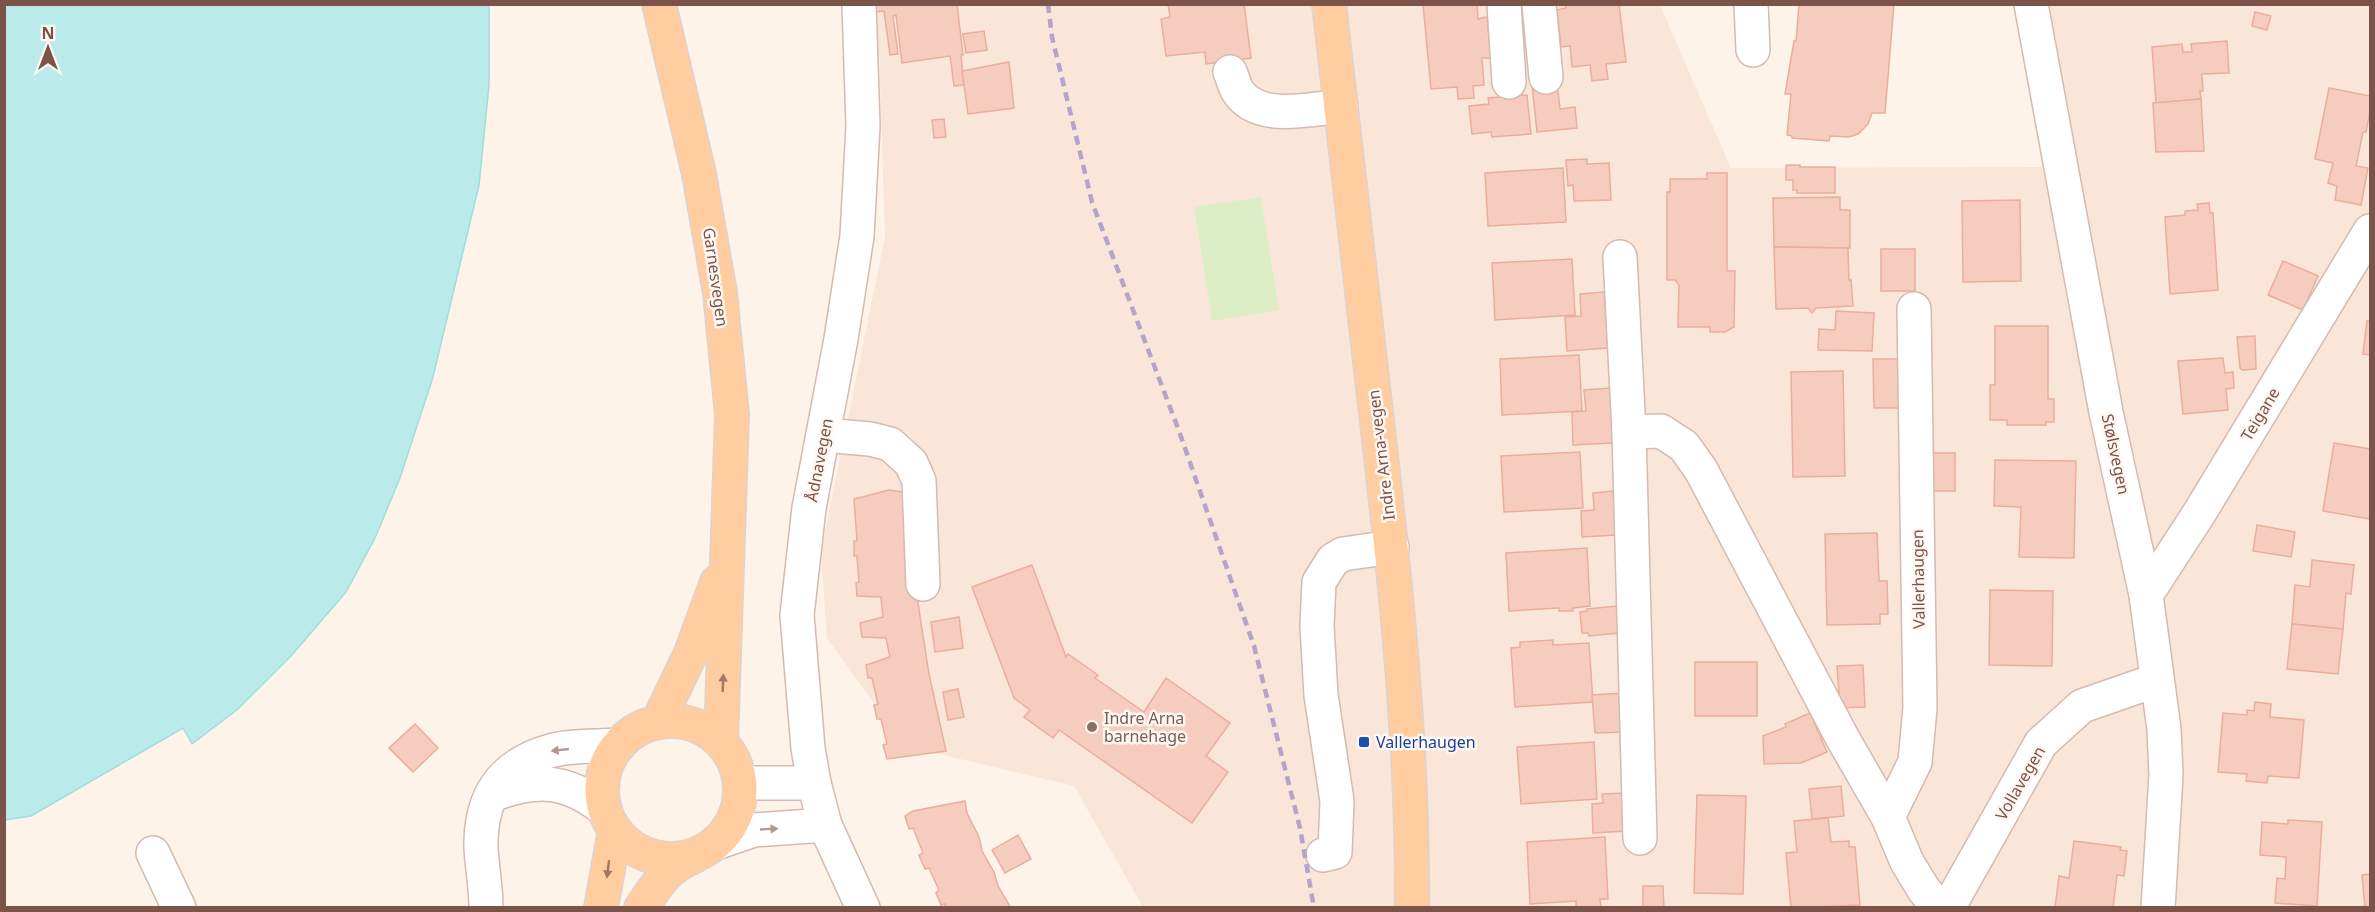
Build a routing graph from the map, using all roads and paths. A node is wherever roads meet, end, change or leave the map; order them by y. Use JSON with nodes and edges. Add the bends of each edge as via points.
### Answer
{"nodes":[{"id":1,"x":659,"y":4,"type":"edge"},
{"id":2,"x":859,"y":4,"type":"edge"},
{"id":3,"x":1329,"y":4,"type":"edge"},
{"id":4,"x":1504,"y":4,"type":"edge"},
{"id":5,"x":1539,"y":4,"type":"edge"},
{"id":6,"x":1751,"y":4,"type":"edge"},
{"id":7,"x":2031,"y":4,"type":"edge"},
{"id":8,"x":1753,"y":50,"type":"dead end"},
{"id":9,"x":1230,"y":72,"type":"dead end"},
{"id":10,"x":1546,"y":77,"type":"dead end"},
{"id":11,"x":1509,"y":82,"type":"dead end"},
{"id":12,"x":1341,"y":106,"type":"junction"},
{"id":13,"x":2370,"y":231,"type":"edge"},
{"id":14,"x":1620,"y":256,"type":"dead end"},
{"id":15,"x":1914,"y":322,"type":"dead end"},
{"id":16,"x":1629,"y":432,"type":"junction"},
{"id":17,"x":823,"y":435,"type":"junction"},
{"id":18,"x":1392,"y":547,"type":"junction"},
{"id":19,"x":726,"y":555,"type":"junction"},
{"id":20,"x":924,"y":584,"type":"dead end"},
{"id":21,"x":2146,"y":595,"type":"junction"},
{"id":22,"x":2157,"y":680,"type":"junction"},
{"id":23,"x":658,"y":722,"type":"junction"},
{"id":24,"x":721,"y":742,"type":"junction"},
{"id":25,"x":619,"y":745,"type":"junction"},
{"id":26,"x":740,"y":783,"type":"junction"},
{"id":27,"x":814,"y":783,"type":"junction"},
{"id":28,"x":492,"y":795,"type":"junction"},
{"id":29,"x":1888,"y":817,"type":"junction"},
{"id":30,"x":610,"y":820,"type":"junction"},
{"id":31,"x":825,"y":825,"type":"junction"},
{"id":32,"x":1640,"y":838,"type":"dead end"},
{"id":33,"x":706,"y":849,"type":"junction"},
{"id":34,"x":153,"y":853,"type":"dead end"},
{"id":35,"x":1323,"y":855,"type":"dead end"},
{"id":36,"x":179,"y":908,"type":"edge"},
{"id":37,"x":486,"y":908,"type":"edge"},
{"id":38,"x":602,"y":908,"type":"edge"},
{"id":39,"x":640,"y":908,"type":"edge"},
{"id":40,"x":863,"y":908,"type":"edge"},
{"id":41,"x":1412,"y":908,"type":"edge"},
{"id":42,"x":1939,"y":908,"type":"edge"},
{"id":43,"x":1948,"y":908,"type":"edge"},
{"id":44,"x":2158,"y":908,"type":"edge"}],
"edges":[{"from":1,"to":19,"type":"main road","name":"Garnesvegen","via":[[699,174],[720,293],[732,415]]},
{"from":2,"to":17,"type":"street","name":"Ådnavegen","via":[[863,126],[856,236]]},
{"from":3,"to":12,"type":"main road","name":"Indre Arna-vegen"},
{"from":4,"to":11,"type":"street"},
{"from":5,"to":10,"type":"street"},
{"from":6,"to":8,"type":"street"},
{"from":7,"to":21,"type":"street","name":"Stølsvegen","via":[[2106,412]]},
{"from":9,"to":12,"type":"street","via":[[1238,91],[1257,108],[1278,111]]},
{"from":12,"to":18,"type":"main road","name":"Indre Arna-vegen"},
{"from":13,"to":21,"type":"street","name":"Teigane"},
{"from":14,"to":16,"type":"street"},
{"from":15,"to":29,"type":"street","name":"Vallerhaugen","via":[[1920,708],[1915,762]]},
{"from":16,"to":29,"type":"street","via":[[1661,432],[1684,446],[1701,470],[1843,740]]},
{"from":16,"to":32,"type":"street"},
{"from":17,"to":20,"type":"street","via":[[890,444],[911,463],[919,481]]},
{"from":17,"to":27,"type":"street","name":"Ådnavegen","via":[[809,508],[797,615]]},
{"from":18,"to":35,"type":"street","via":[[1343,554],[1333,560],[1319,582],[1321,694],[1337,801],[1335,852]]},
{"from":18,"to":41,"type":"main road","name":"Indre Arna-vegen","via":[[1413,826]]},
{"from":19,"to":23,"type":"main road","name":"Garnesvegen","via":[[691,653]]},
{"from":24,"to":19,"type":"main road","name":"Garnesvegen","one_way":true},
{"from":21,"to":22,"type":"street","name":"Stølsvegen"},
{"from":22,"to":43,"type":"street","name":"Vollavegen","via":[[2082,706],[2041,743]]},
{"from":22,"to":44,"type":"street","name":"Stølsvegen","via":[[2166,776]]},
{"from":23,"to":24,"type":"main road","via":[[681,722],[703,728]]},
{"from":23,"to":25,"type":"main road","via":[[636,730]]},
{"from":24,"to":26,"type":"main road","via":[[734,760]]},
{"from":25,"to":28,"type":"street","one_way":true,"via":[[550,751],[517,765],[503,776]]},
{"from":25,"to":30,"type":"main road","via":[[607,765],[602,787]]},
{"from":26,"to":27,"type":"street"},
{"from":26,"to":33,"type":"main road","via":[[739,805],[730,826]]},
{"from":27,"to":31,"type":"street","name":"Ådnavegen"},
{"from":28,"to":30,"type":"street","via":[[515,786],[546,784],[568,788],[586,795]]},
{"from":28,"to":37,"type":"street","via":[[484,814],[482,847]]},
{"from":29,"to":42,"type":"street","via":[[1907,862]]},
{"from":30,"to":33,"type":"main road","via":[[631,846],[651,856],[674,859]]},
{"from":30,"to":38,"type":"main road","one_way":true},
{"from":33,"to":31,"type":"street","one_way":true,"via":[[754,830]]},
{"from":31,"to":40,"type":"street","name":"Ådnavegen"},
{"from":33,"to":39,"type":"main road","via":[[675,864]]},
{"from":34,"to":36,"type":"street"}]}
